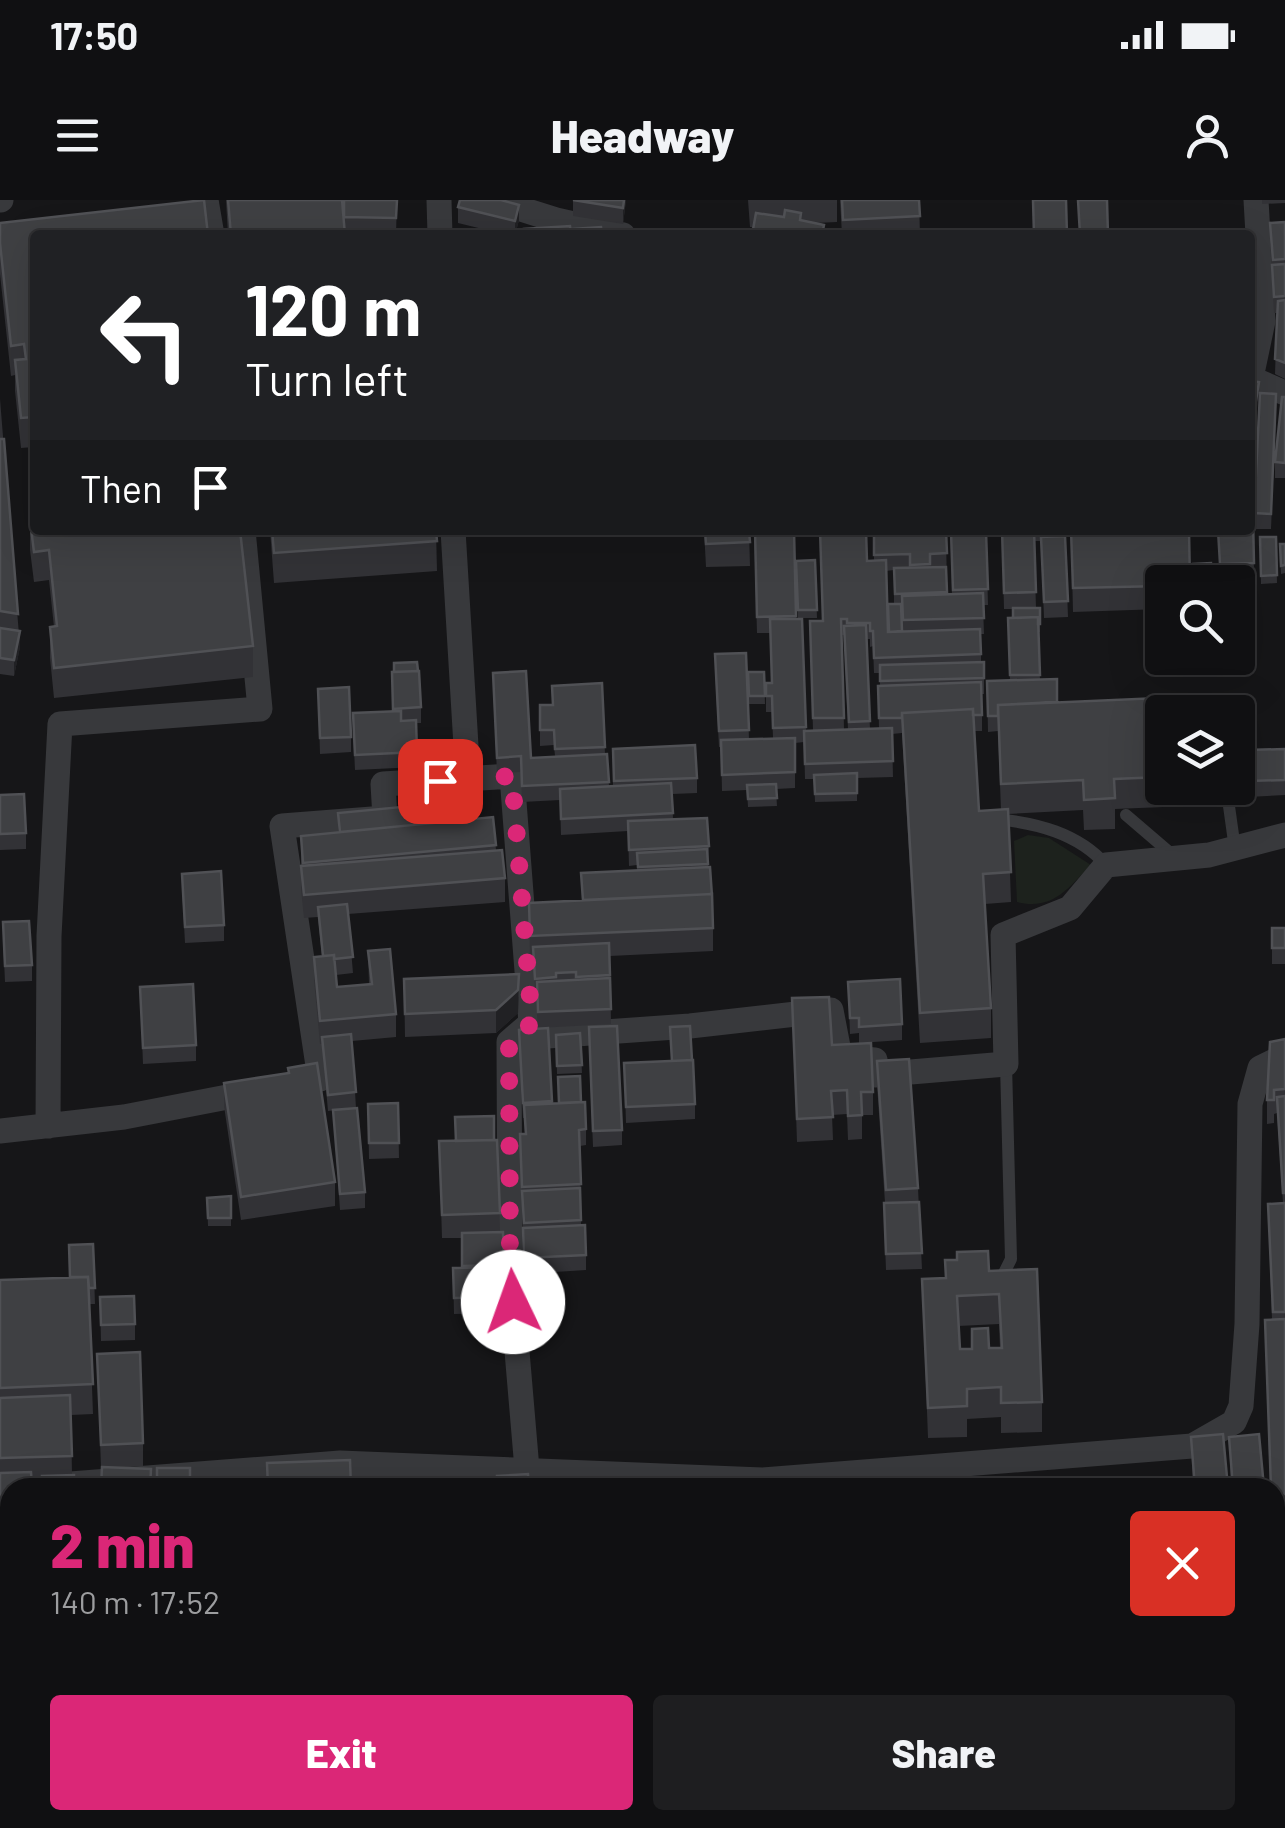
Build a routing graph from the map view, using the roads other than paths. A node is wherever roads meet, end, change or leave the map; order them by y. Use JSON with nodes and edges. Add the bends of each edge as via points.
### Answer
{"nodes":[{"id":1,"x":206,"y":200,"type":"edge"},
{"id":2,"x":439,"y":200,"type":"edge"},
{"id":3,"x":493,"y":200,"type":"edge"},
{"id":4,"x":1256,"y":200,"type":"edge"},
{"id":5,"x":211,"y":230,"type":"edge"},
{"id":6,"x":440,"y":230,"type":"edge"},
{"id":7,"x":601,"y":230,"type":"edge"},
{"id":8,"x":1255,"y":356,"type":"edge"},
{"id":9,"x":1255,"y":380,"type":"edge"},
{"id":10,"x":1285,"y":394,"type":"edge"},
{"id":11,"x":243,"y":535,"type":"edge"},
{"id":12,"x":453,"y":535,"type":"edge"},
{"id":13,"x":468,"y":779,"type":"junction"},
{"id":14,"x":1229,"y":805,"type":"edge"},
{"id":15,"x":1126,"y":814,"type":"dead end"},
{"id":16,"x":991,"y":818,"type":"edge"},
{"id":17,"x":1285,"y":835,"type":"edge"},
{"id":18,"x":1235,"y":849,"type":"junction"},
{"id":19,"x":1176,"y":858,"type":"junction"},
{"id":20,"x":1106,"y":865,"type":"junction"},
{"id":21,"x":514,"y":1038,"type":"junction"},
{"id":22,"x":1285,"y":1056,"type":"edge"},
{"id":23,"x":1006,"y":1064,"type":"junction"},
{"id":24,"x":48,"y":1126,"type":"junction"},
{"id":25,"x":0,"y":1131,"type":"edge"},
{"id":26,"x":998,"y":1286,"type":"edge"},
{"id":27,"x":527,"y":1469,"type":"junction"},
{"id":28,"x":366,"y":1476,"type":"edge"},
{"id":29,"x":145,"y":1478,"type":"edge"},
{"id":30,"x":630,"y":1478,"type":"edge"},
{"id":31,"x":787,"y":1478,"type":"edge"}],
"edges":[{"from":1,"to":5,"type":"street"},
{"from":2,"to":6,"type":"street"},
{"from":3,"to":7,"type":"street"},
{"from":4,"to":8,"type":"street","via":[[1263,321]]},
{"from":9,"to":10,"type":"street"},
{"from":11,"to":24,"type":"street","via":[[260,709],[60,724]]},
{"from":12,"to":13,"type":"street"},
{"from":13,"to":21,"type":"street","via":[[512,776],[532,1023]]},
{"from":13,"to":24,"type":"street","via":[[383,784],[385,818],[282,826],[320,1079]]},
{"from":14,"to":18,"type":"lane"},
{"from":15,"to":19,"type":"lane"},
{"from":16,"to":20,"type":"lane","via":[[1061,834]]},
{"from":17,"to":18,"type":"street"},
{"from":18,"to":19,"type":"street"},
{"from":19,"to":20,"type":"street"},
{"from":20,"to":23,"type":"street","via":[[1070,908],[1002,935]]},
{"from":21,"to":23,"type":"street","via":[[831,1010],[840,1058],[875,1060],[876,1075]]},
{"from":21,"to":27,"type":"street","via":[[510,1269]]},
{"from":22,"to":31,"type":"street","via":[[1260,1068],[1250,1104],[1247,1324],[1234,1422],[1192,1446]]},
{"from":23,"to":26,"type":"lane","via":[[1012,1259]]},
{"from":24,"to":25,"type":"street"},
{"from":27,"to":28,"type":"street"},
{"from":27,"to":30,"type":"street"},
{"from":28,"to":29,"type":"street","via":[[340,1464]]}]}
